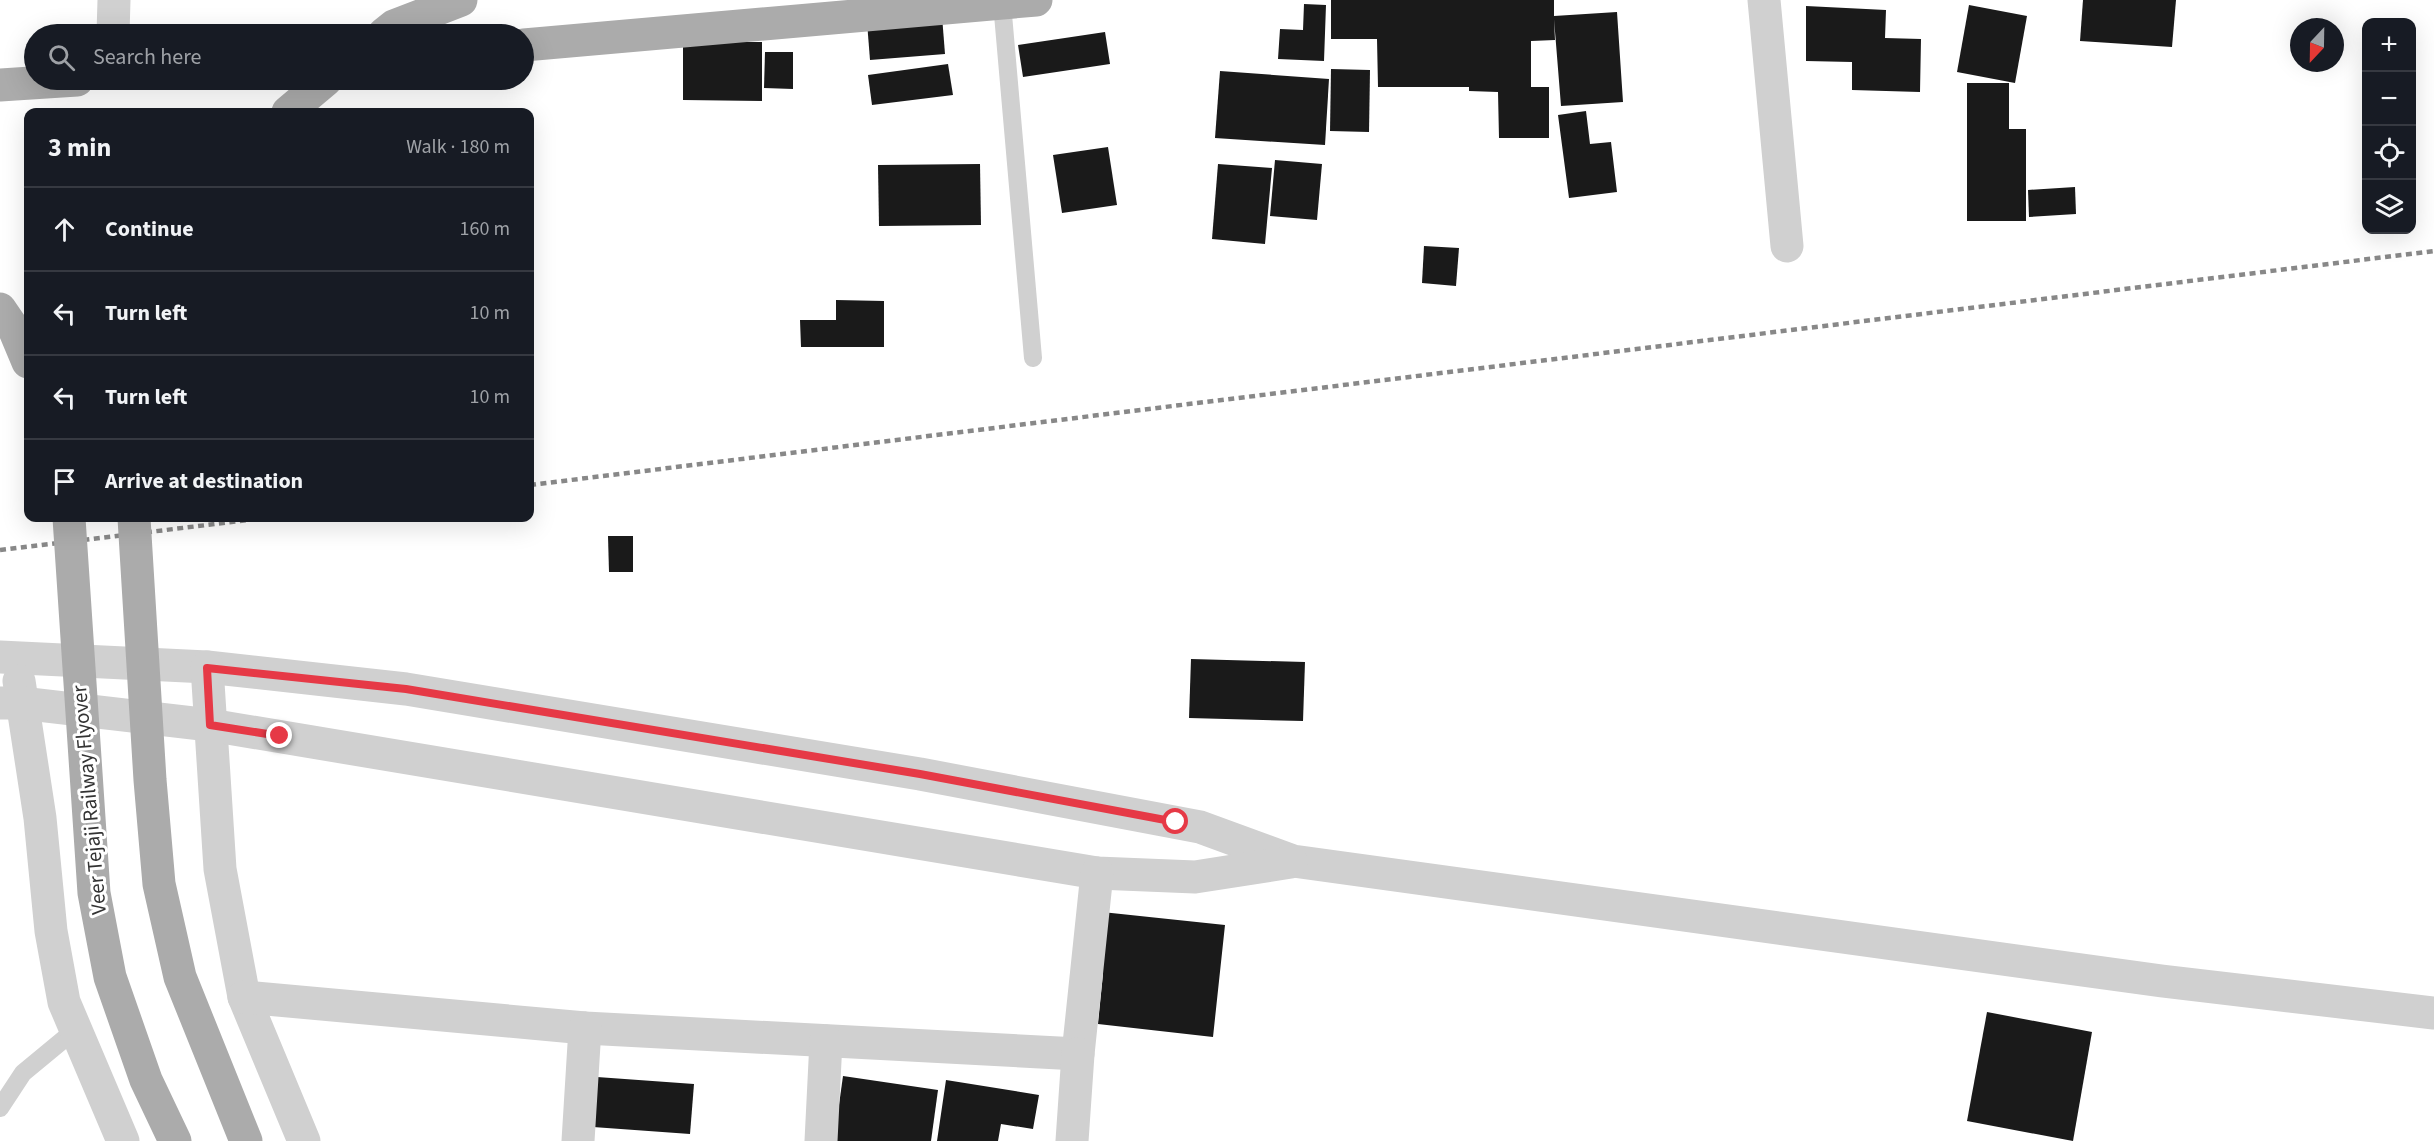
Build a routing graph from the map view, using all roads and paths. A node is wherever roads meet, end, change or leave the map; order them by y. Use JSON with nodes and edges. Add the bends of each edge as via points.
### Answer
{"nodes":[{"id":1,"x":114,"y":0,"type":"edge"},
{"id":2,"x":461,"y":0,"type":"edge"},
{"id":3,"x":1036,"y":0,"type":"edge"},
{"id":4,"x":1764,"y":0,"type":"edge"},
{"id":5,"x":1002,"y":3,"type":"junction"},
{"id":6,"x":113,"y":24,"type":"edge"},
{"id":7,"x":399,"y":24,"type":"edge"},
{"id":8,"x":534,"y":44,"type":"edge"},
{"id":9,"x":24,"y":84,"type":"edge"},
{"id":10,"x":0,"y":86,"type":"edge"},
{"id":11,"x":314,"y":90,"type":"edge"},
{"id":12,"x":293,"y":108,"type":"edge"},
{"id":13,"x":1787,"y":246,"type":"dead end"},
{"id":14,"x":0,"y":309,"type":"edge"},
{"id":15,"x":24,"y":352,"type":"edge"},
{"id":16,"x":1033,"y":358,"type":"dead end"},
{"id":17,"x":69,"y":522,"type":"edge"},
{"id":18,"x":134,"y":522,"type":"edge"},
{"id":19,"x":8,"y":657,"type":"edge"},
{"id":20,"x":207,"y":668,"type":"junction"},
{"id":21,"x":10,"y":703,"type":"edge"},
{"id":22,"x":210,"y":725,"type":"junction"},
{"id":23,"x":1293,"y":861,"type":"junction"},
{"id":24,"x":1097,"y":873,"type":"junction"},
{"id":25,"x":244,"y":998,"type":"junction"},
{"id":26,"x":2434,"y":1013,"type":"edge"},
{"id":27,"x":585,"y":1028,"type":"junction"},
{"id":28,"x":75,"y":1030,"type":"junction"},
{"id":29,"x":826,"y":1041,"type":"junction"},
{"id":30,"x":1078,"y":1054,"type":"junction"},
{"id":31,"x":0,"y":1108,"type":"edge"},
{"id":32,"x":123,"y":1141,"type":"edge"},
{"id":33,"x":175,"y":1141,"type":"edge"},
{"id":34,"x":246,"y":1141,"type":"edge"},
{"id":35,"x":304,"y":1141,"type":"edge"},
{"id":36,"x":578,"y":1141,"type":"edge"},
{"id":37,"x":821,"y":1141,"type":"edge"},
{"id":38,"x":1072,"y":1141,"type":"edge"}],
"edges":[{"from":1,"to":6,"type":"street"},
{"from":2,"to":7,"type":"main road"},
{"from":3,"to":5,"type":"main road"},
{"from":4,"to":13,"type":"street"},
{"from":5,"to":8,"type":"main road"},
{"from":5,"to":16,"type":"lane"},
{"from":9,"to":10,"type":"main road"},
{"from":11,"to":12,"type":"main road"},
{"from":14,"to":15,"type":"main road"},
{"from":17,"to":33,"type":"main road","name":"Veer Tejaji Railway Flyover","bridge":true,"via":[[94,893],[110,977],[146,1080]]},
{"from":18,"to":34,"type":"main road","bridge":true,"via":[[159,884],[180,977]]},
{"from":19,"to":20,"type":"street"},
{"from":19,"to":21,"type":"street"},
{"from":20,"to":22,"type":"street"},
{"from":20,"to":23,"type":"street","via":[[406,689],[920,774],[1200,826]]},
{"from":21,"to":22,"type":"street"},
{"from":21,"to":28,"type":"street","via":[[40,818],[51,931],[64,1002]]},
{"from":22,"to":24,"type":"street"},
{"from":22,"to":25,"type":"street","via":[[219,869]]},
{"from":23,"to":24,"type":"street","via":[[1195,877]]},
{"from":23,"to":26,"type":"street","via":[[2162,981]]},
{"from":24,"to":30,"type":"street"},
{"from":25,"to":27,"type":"street"},
{"from":25,"to":35,"type":"street"},
{"from":27,"to":29,"type":"street"},
{"from":27,"to":36,"type":"street"},
{"from":28,"to":31,"type":"lane","via":[[23,1073]]},
{"from":28,"to":32,"type":"street"},
{"from":29,"to":30,"type":"street"},
{"from":29,"to":37,"type":"street"},
{"from":30,"to":38,"type":"street"}]}
